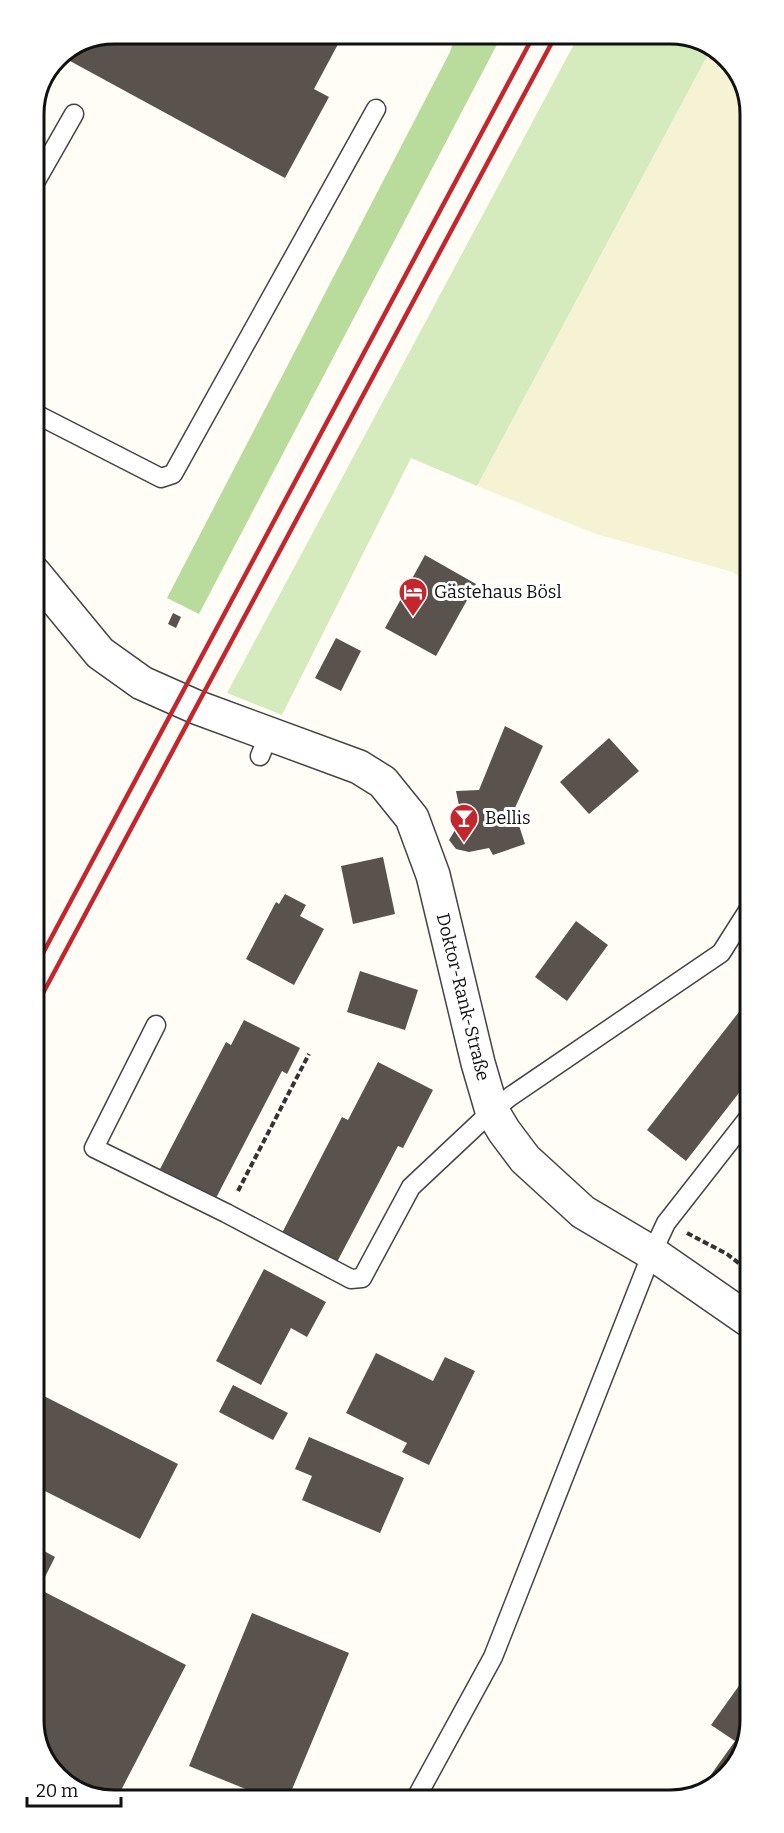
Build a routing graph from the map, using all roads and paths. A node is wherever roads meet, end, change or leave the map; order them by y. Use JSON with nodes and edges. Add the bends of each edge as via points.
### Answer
{"nodes":[{"id":1,"x":376,"y":109,"type":"dead end"},
{"id":2,"x":74,"y":114,"type":"dead end"},
{"id":3,"x":44,"y":167,"type":"edge"},
{"id":4,"x":44,"y":418,"type":"edge"},
{"id":5,"x":44,"y":585,"type":"edge"},
{"id":6,"x":740,"y":923,"type":"edge"},
{"id":7,"x":156,"y":1025,"type":"dead end"},
{"id":8,"x":309,"y":1054,"type":"dead end"},
{"id":9,"x":492,"y":1111,"type":"junction"},
{"id":10,"x":740,"y":1128,"type":"edge"},
{"id":11,"x":226,"y":1213,"type":"junction"},
{"id":12,"x":666,"y":1223,"type":"junction"},
{"id":13,"x":652,"y":1253,"type":"junction"},
{"id":14,"x":740,"y":1264,"type":"edge"},
{"id":15,"x":740,"y":1314,"type":"edge"},
{"id":16,"x":421,"y":1790,"type":"edge"}],
"edges":[{"from":1,"to":4,"type":"lane","via":[[173,474],[161,478]]},
{"from":2,"to":3,"type":"lane"},
{"from":5,"to":9,"type":"street","name":"Doktor-Rank-Straße","via":[[100,653],[142,683],[264,745],[359,767],[383,782],[412,818],[434,875]]},
{"from":6,"to":9,"type":"lane","via":[[721,953]]},
{"from":7,"to":11,"type":"lane","via":[[94,1149]]},
{"from":8,"to":11,"type":"path"},
{"from":9,"to":11,"type":"lane","via":[[411,1187],[362,1278],[351,1279]]},
{"from":9,"to":13,"type":"street","name":"Doktor-Rank-Straße","via":[[525,1159],[583,1212]]},
{"from":10,"to":12,"type":"lane"},
{"from":12,"to":13,"type":"lane"},
{"from":12,"to":14,"type":"path"},
{"from":13,"to":15,"type":"street","name":"Doktor-Rank-Straße"},
{"from":13,"to":16,"type":"lane","via":[[493,1657]]}]}
